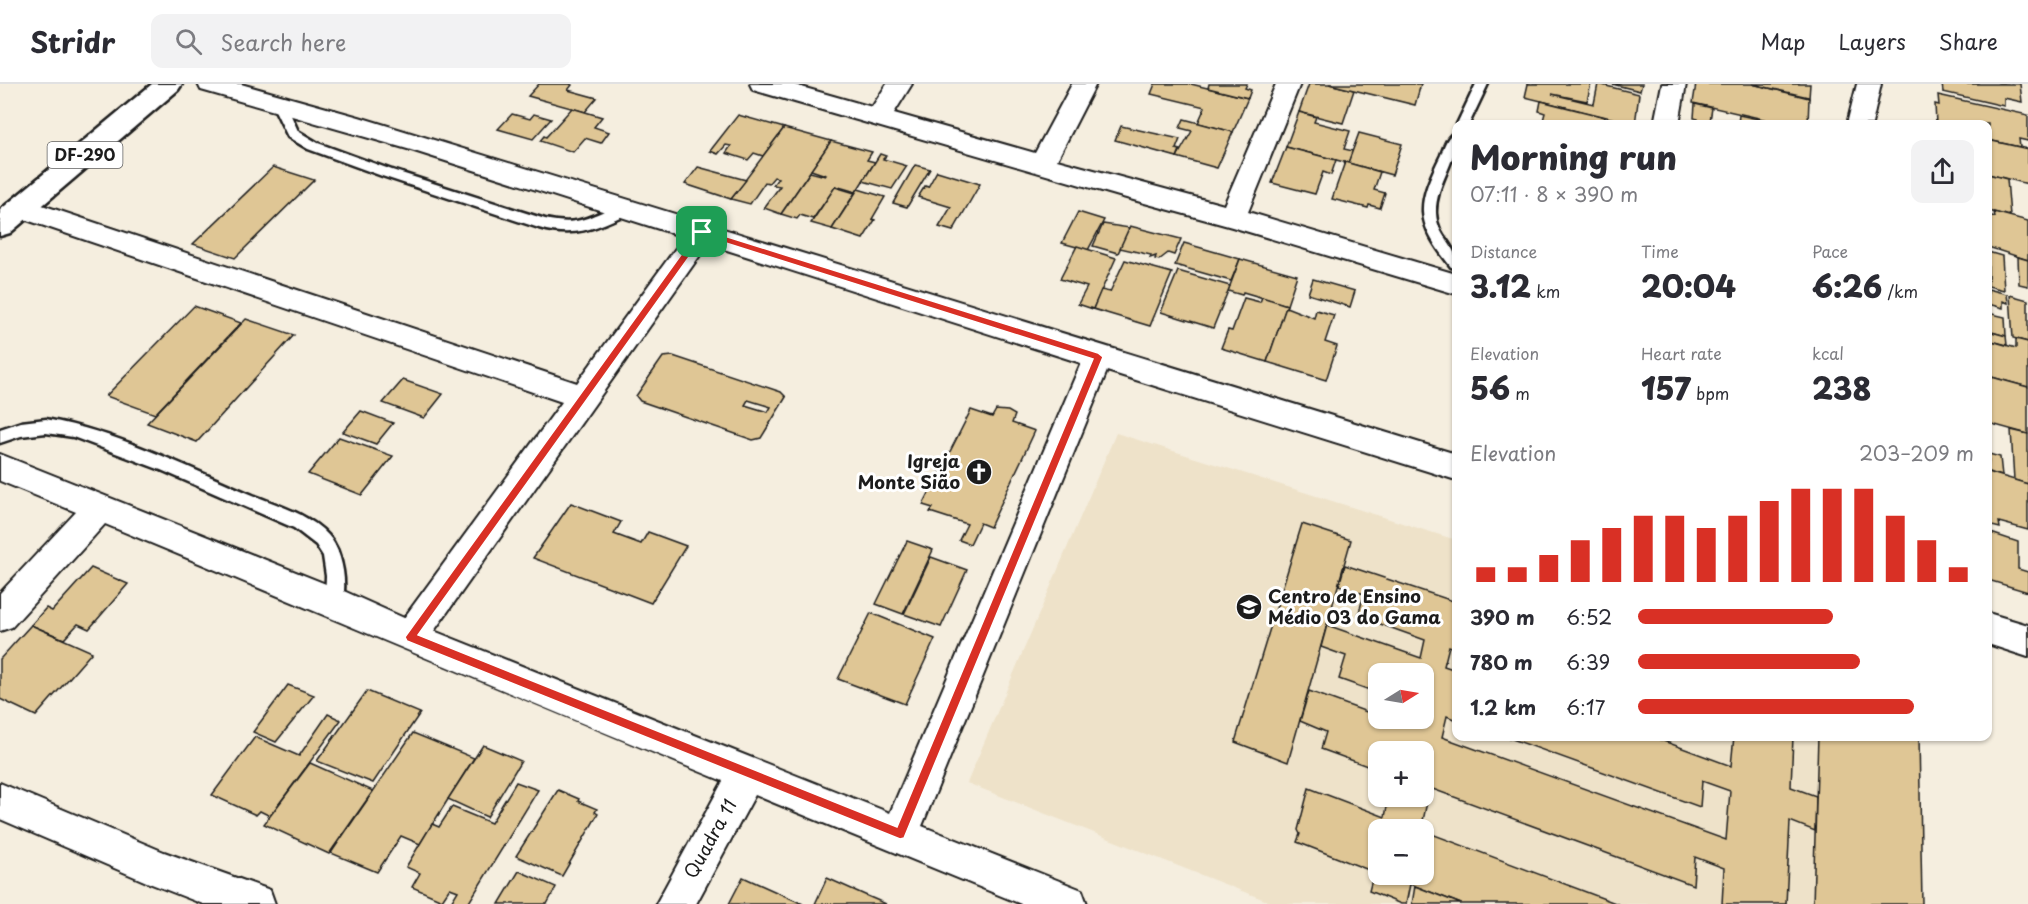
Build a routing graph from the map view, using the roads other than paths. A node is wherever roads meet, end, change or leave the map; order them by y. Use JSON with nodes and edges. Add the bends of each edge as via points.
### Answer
{"nodes":[{"id":1,"x":170,"y":84,"type":"edge"},
{"id":2,"x":210,"y":84,"type":"edge"},
{"id":3,"x":762,"y":84,"type":"edge"},
{"id":4,"x":900,"y":84,"type":"edge"},
{"id":5,"x":1084,"y":84,"type":"edge"},
{"id":6,"x":1288,"y":84,"type":"edge"},
{"id":7,"x":1482,"y":84,"type":"edge"},
{"id":8,"x":1674,"y":84,"type":"edge"},
{"id":9,"x":1869,"y":84,"type":"edge"},
{"id":10,"x":278,"y":102,"type":"junction"},
{"id":11,"x":878,"y":117,"type":"junction"},
{"id":12,"x":1464,"y":120,"type":"edge"},
{"id":13,"x":1668,"y":120,"type":"edge"},
{"id":14,"x":1861,"y":120,"type":"edge"},
{"id":15,"x":1452,"y":146,"type":"edge"},
{"id":16,"x":1042,"y":164,"type":"junction"},
{"id":17,"x":627,"y":208,"type":"junction"},
{"id":18,"x":1232,"y":217,"type":"junction"},
{"id":19,"x":8,"y":218,"type":"edge"},
{"id":20,"x":702,"y":232,"type":"junction"},
{"id":21,"x":1452,"y":258,"type":"edge"},
{"id":22,"x":1452,"y":283,"type":"edge"},
{"id":23,"x":1098,"y":357,"type":"junction"},
{"id":24,"x":583,"y":397,"type":"junction"},
{"id":25,"x":0,"y":436,"type":"edge"},
{"id":26,"x":1452,"y":466,"type":"edge"},
{"id":27,"x":0,"y":467,"type":"edge"},
{"id":28,"x":100,"y":508,"type":"junction"},
{"id":29,"x":334,"y":603,"type":"junction"},
{"id":30,"x":0,"y":616,"type":"edge"},
{"id":31,"x":1992,"y":630,"type":"edge"},
{"id":32,"x":410,"y":637,"type":"junction"},
{"id":33,"x":2028,"y":641,"type":"edge"},
{"id":34,"x":747,"y":773,"type":"junction"},
{"id":35,"x":0,"y":801,"type":"edge"},
{"id":36,"x":900,"y":834,"type":"junction"},
{"id":37,"x":256,"y":904,"type":"edge"},
{"id":38,"x":675,"y":904,"type":"edge"},
{"id":39,"x":1068,"y":904,"type":"edge"}],
"edges":[{"from":1,"to":19,"type":"highway","number":"DF-290"},
{"from":2,"to":10,"type":"street"},
{"from":3,"to":11,"type":"street"},
{"from":4,"to":11,"type":"street"},
{"from":5,"to":16,"type":"street"},
{"from":6,"to":18,"type":"street"},
{"from":7,"to":12,"type":"lane"},
{"from":8,"to":13,"type":"street"},
{"from":9,"to":14,"type":"street"},
{"from":10,"to":17,"type":"street"},
{"from":10,"to":17,"type":"lane","via":[[293,135],[313,146],[519,218],[562,228],[589,225]]},
{"from":11,"to":16,"type":"street"},
{"from":15,"to":21,"type":"lane","via":[[1432,193],[1429,219],[1435,236]]},
{"from":16,"to":18,"type":"street"},
{"from":17,"to":20,"type":"street"},
{"from":18,"to":22,"type":"street"},
{"from":19,"to":24,"type":"street"},
{"from":20,"to":23,"type":"street"},
{"from":20,"to":24,"type":"street"},
{"from":23,"to":26,"type":"street"},
{"from":23,"to":36,"type":"street"},
{"from":24,"to":32,"type":"street"},
{"from":25,"to":29,"type":"lane","via":[[46,426],[74,431],[167,465],[300,523],[319,535],[331,551]]},
{"from":27,"to":28,"type":"street"},
{"from":28,"to":29,"type":"street"},
{"from":28,"to":30,"type":"street"},
{"from":29,"to":32,"type":"street"},
{"from":31,"to":33,"type":"street"},
{"from":32,"to":34,"type":"street"},
{"from":34,"to":36,"type":"street"},
{"from":34,"to":38,"type":"street","name":"Quadra 11"},
{"from":35,"to":37,"type":"street","via":[[162,870]]},
{"from":36,"to":39,"type":"street"}]}
